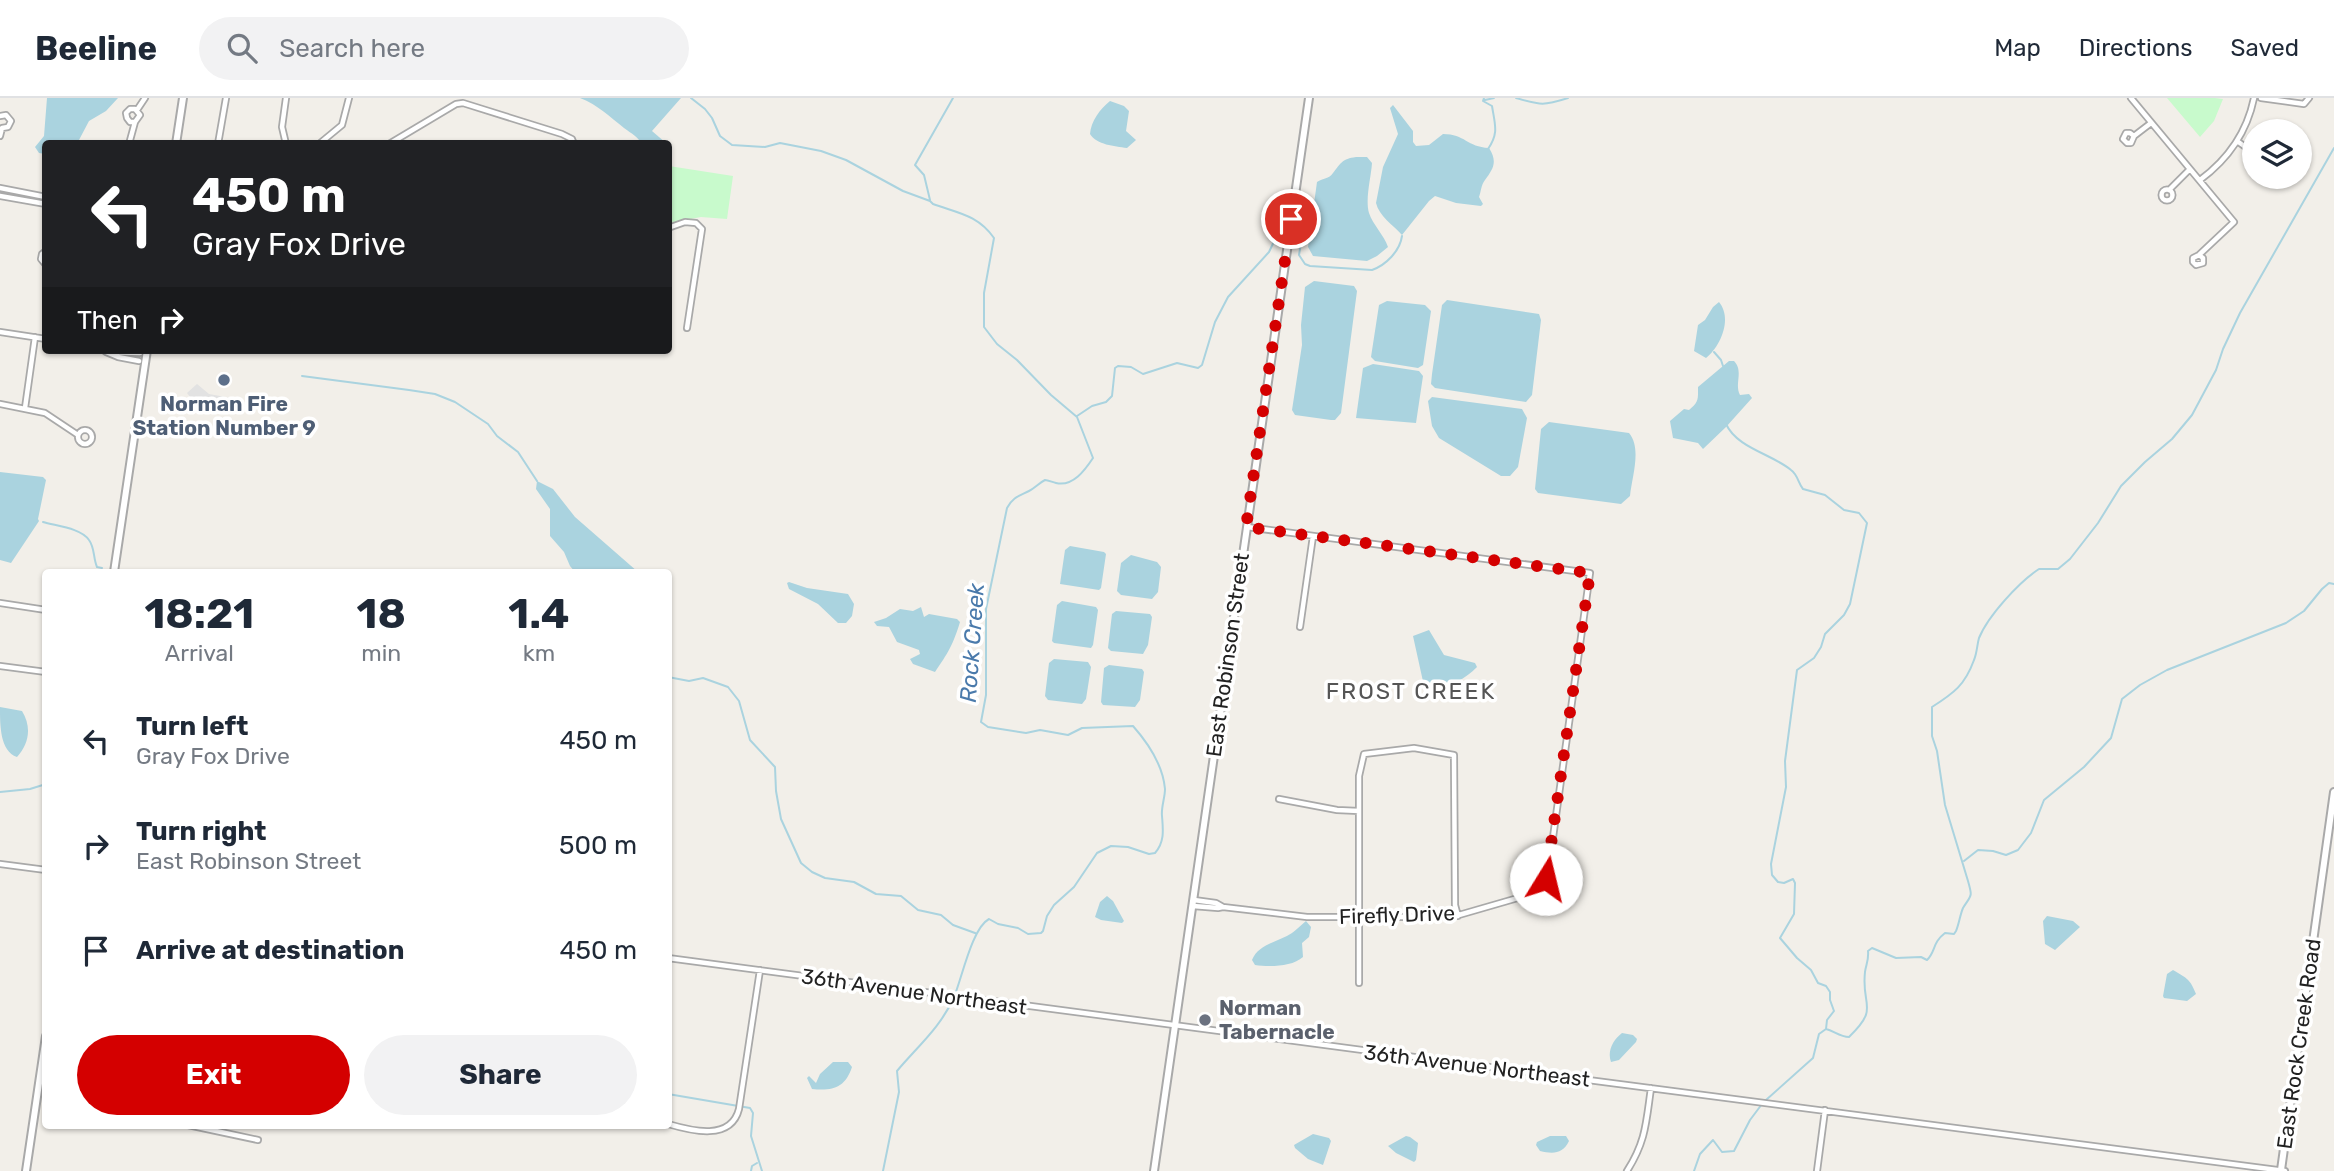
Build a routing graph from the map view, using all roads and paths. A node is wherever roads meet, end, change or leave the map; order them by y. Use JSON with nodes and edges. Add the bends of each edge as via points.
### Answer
{"nodes":[{"id":1,"x":145,"y":98,"type":"edge"},
{"id":2,"x":183,"y":98,"type":"edge"},
{"id":3,"x":226,"y":98,"type":"edge"},
{"id":4,"x":286,"y":98,"type":"edge"},
{"id":5,"x":349,"y":98,"type":"edge"},
{"id":6,"x":1309,"y":98,"type":"edge"},
{"id":7,"x":2131,"y":98,"type":"edge"},
{"id":8,"x":2254,"y":98,"type":"edge"},
{"id":9,"x":2261,"y":98,"type":"edge"},
{"id":10,"x":2309,"y":98,"type":"edge"},
{"id":11,"x":2299,"y":100,"type":"edge"},
{"id":12,"x":137,"y":110,"type":"junction"},
{"id":13,"x":0,"y":116,"type":"edge"},
{"id":14,"x":135,"y":122,"type":"junction"},
{"id":15,"x":2151,"y":123,"type":"junction"},
{"id":16,"x":1,"y":128,"type":"edge"},
{"id":17,"x":0,"y":136,"type":"edge"},
{"id":18,"x":2134,"y":136,"type":"dead end"},
{"id":19,"x":130,"y":140,"type":"edge"},
{"id":20,"x":177,"y":140,"type":"edge"},
{"id":21,"x":219,"y":140,"type":"edge"},
{"id":22,"x":285,"y":140,"type":"edge"},
{"id":23,"x":324,"y":140,"type":"edge"},
{"id":24,"x":395,"y":140,"type":"edge"},
{"id":25,"x":572,"y":140,"type":"edge"},
{"id":26,"x":2237,"y":141,"type":"junction"},
{"id":27,"x":2242,"y":145,"type":"edge"},
{"id":28,"x":2190,"y":169,"type":"junction"},
{"id":29,"x":2200,"y":180,"type":"junction"},
{"id":30,"x":0,"y":188,"type":"edge"},
{"id":31,"x":2169,"y":190,"type":"dead end"},
{"id":32,"x":0,"y":195,"type":"edge"},
{"id":33,"x":42,"y":196,"type":"edge"},
{"id":34,"x":42,"y":203,"type":"edge"},
{"id":35,"x":672,"y":227,"type":"edge"},
{"id":36,"x":2199,"y":255,"type":"dead end"},
{"id":37,"x":687,"y":328,"type":"dead end"},
{"id":38,"x":0,"y":332,"type":"edge"},
{"id":39,"x":35,"y":337,"type":"junction"},
{"id":40,"x":42,"y":338,"type":"edge"},
{"id":41,"x":111,"y":354,"type":"edge"},
{"id":42,"x":143,"y":354,"type":"edge"},
{"id":43,"x":139,"y":361,"type":"dead end"},
{"id":44,"x":0,"y":404,"type":"edge"},
{"id":45,"x":25,"y":408,"type":"junction"},
{"id":46,"x":78,"y":435,"type":"dead end"},
{"id":47,"x":1246,"y":527,"type":"junction"},
{"id":48,"x":1313,"y":536,"type":"junction"},
{"id":49,"x":114,"y":569,"type":"edge"},
{"id":50,"x":0,"y":603,"type":"edge"},
{"id":51,"x":42,"y":609,"type":"edge"},
{"id":52,"x":1300,"y":627,"type":"dead end"},
{"id":53,"x":0,"y":666,"type":"edge"},
{"id":54,"x":42,"y":671,"type":"edge"},
{"id":55,"x":2334,"y":792,"type":"edge"},
{"id":56,"x":1279,"y":799,"type":"dead end"},
{"id":57,"x":1359,"y":811,"type":"junction"},
{"id":58,"x":0,"y":864,"type":"edge"},
{"id":59,"x":42,"y":869,"type":"edge"},
{"id":60,"x":1192,"y":902,"type":"junction"},
{"id":61,"x":1458,"y":916,"type":"junction"},
{"id":62,"x":1359,"y":918,"type":"junction"},
{"id":63,"x":672,"y":959,"type":"edge"},
{"id":64,"x":760,"y":971,"type":"junction"},
{"id":65,"x":1359,"y":983,"type":"dead end"},
{"id":66,"x":1174,"y":1028,"type":"junction"},
{"id":67,"x":42,"y":1067,"type":"edge"},
{"id":68,"x":1651,"y":1088,"type":"junction"},
{"id":69,"x":1825,"y":1110,"type":"junction"},
{"id":70,"x":672,"y":1126,"type":"edge"},
{"id":71,"x":200,"y":1129,"type":"edge"},
{"id":72,"x":258,"y":1140,"type":"dead end"},
{"id":73,"x":26,"y":1171,"type":"edge"},
{"id":74,"x":1154,"y":1171,"type":"edge"},
{"id":75,"x":1627,"y":1171,"type":"edge"},
{"id":76,"x":1817,"y":1171,"type":"edge"},
{"id":77,"x":2283,"y":1171,"type":"edge"}],
"edges":[{"from":1,"to":12,"type":"street"},
{"from":2,"to":20,"type":"street"},
{"from":3,"to":21,"type":"street"},
{"from":4,"to":22,"type":"street"},
{"from":5,"to":23,"type":"street","via":[[342,125]]},
{"from":6,"to":47,"type":"street","name":"East Robinson Street"},
{"from":7,"to":15,"type":"street"},
{"from":8,"to":26,"type":"street"},
{"from":9,"to":11,"type":"street"},
{"from":10,"to":11,"type":"street","via":[[2307,103]]},
{"from":12,"to":14,"type":"street","via":[[140,117]]},
{"from":12,"to":14,"type":"street","via":[[127,113],[128,120]]},
{"from":13,"to":16,"type":"street","via":[[11,121]]},
{"from":14,"to":19,"type":"street"},
{"from":15,"to":18,"type":"street"},
{"from":15,"to":28,"type":"street"},
{"from":16,"to":17,"type":"street"},
{"from":24,"to":25,"type":"street","via":[[463,103]]},
{"from":26,"to":27,"type":"street"},
{"from":26,"to":29,"type":"street"},
{"from":28,"to":29,"type":"street"},
{"from":28,"to":31,"type":"street"},
{"from":29,"to":36,"type":"street","via":[[2234,222]]},
{"from":30,"to":33,"type":"street"},
{"from":32,"to":34,"type":"street"},
{"from":35,"to":37,"type":"street","via":[[685,222],[702,229]]},
{"from":38,"to":39,"type":"street"},
{"from":39,"to":40,"type":"street"},
{"from":39,"to":45,"type":"street"},
{"from":41,"to":43,"type":"street"},
{"from":42,"to":49,"type":"street"},
{"from":44,"to":45,"type":"street"},
{"from":45,"to":46,"type":"street","via":[[52,416]]},
{"from":47,"to":48,"type":"street"},
{"from":47,"to":60,"type":"street","name":"East Robinson Street"},
{"from":48,"to":52,"type":"street"},
{"from":48,"to":61,"type":"street","name":"Firefly Drive","via":[[1590,573],[1546,879],[1535,893]]},
{"from":50,"to":51,"type":"street"},
{"from":53,"to":54,"type":"street"},
{"from":55,"to":77,"type":"street","name":"East Rock Creek Road"},
{"from":56,"to":57,"type":"street"},
{"from":57,"to":61,"type":"street","via":[[1359,768],[1364,754],[1414,748],[1454,755]]},
{"from":57,"to":62,"type":"street"},
{"from":58,"to":59,"type":"street"},
{"from":60,"to":62,"type":"street","name":"Firefly Drive","via":[[1300,917]]},
{"from":60,"to":66,"type":"street","name":"East Robinson Street"},
{"from":61,"to":62,"type":"street","name":"Firefly Drive"},
{"from":62,"to":65,"type":"street"},
{"from":63,"to":64,"type":"street","name":"36th Avenue Northeast"},
{"from":64,"to":66,"type":"street","name":"36th Avenue Northeast"},
{"from":64,"to":70,"type":"street","via":[[735,1121],[703,1132]]},
{"from":66,"to":68,"type":"street","name":"36th Avenue Northeast"},
{"from":66,"to":74,"type":"street","name":"East Robinson Street"},
{"from":67,"to":73,"type":"street"},
{"from":68,"to":69,"type":"street","name":"36th Avenue Northeast"},
{"from":68,"to":75,"type":"street","via":[[1644,1137]]},
{"from":69,"to":76,"type":"street"},
{"from":69,"to":77,"type":"street","name":"36th Avenue Northeast"},
{"from":71,"to":72,"type":"street"}]}
